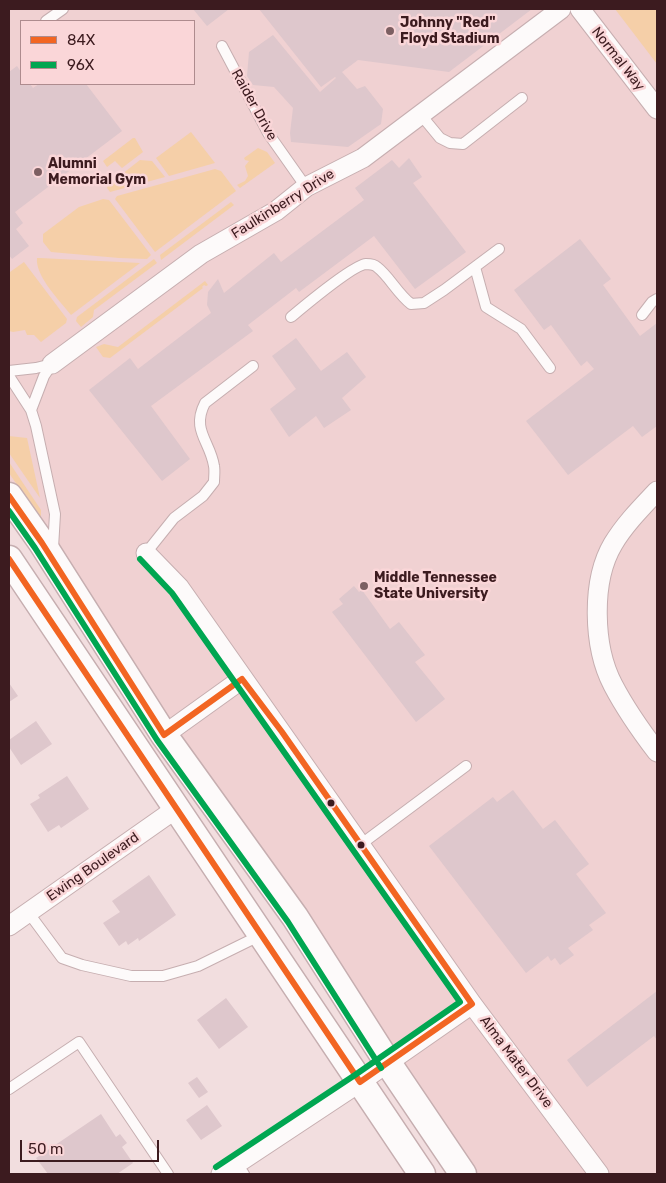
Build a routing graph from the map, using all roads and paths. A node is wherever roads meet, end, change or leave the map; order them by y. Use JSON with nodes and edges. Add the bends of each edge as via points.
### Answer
{"nodes":[{"id":1,"x":63,"y":9,"type":"edge"},
{"id":2,"x":561,"y":9,"type":"edge"},
{"id":3,"x":580,"y":9,"type":"edge"},
{"id":4,"x":47,"y":20,"type":"edge"},
{"id":5,"x":222,"y":46,"type":"dead end"},
{"id":6,"x":522,"y":98,"type":"dead end"},
{"id":7,"x":657,"y":109,"type":"edge"},
{"id":8,"x":421,"y":115,"type":"junction"},
{"id":9,"x":306,"y":187,"type":"junction"},
{"id":10,"x":499,"y":249,"type":"dead end"},
{"id":11,"x":475,"y":267,"type":"junction"},
{"id":12,"x":657,"y":298,"type":"edge"},
{"id":13,"x":642,"y":315,"type":"dead end"},
{"id":14,"x":290,"y":317,"type":"dead end"},
{"id":15,"x":52,"y":364,"type":"junction"},
{"id":16,"x":253,"y":366,"type":"dead end"},
{"id":17,"x":550,"y":368,"type":"dead end"},
{"id":18,"x":9,"y":371,"type":"edge"},
{"id":19,"x":9,"y":376,"type":"edge"},
{"id":20,"x":31,"y":410,"type":"junction"},
{"id":21,"x":657,"y":491,"type":"edge"},
{"id":22,"x":9,"y":496,"type":"edge"},
{"id":23,"x":146,"y":553,"type":"joint"},
{"id":24,"x":9,"y":560,"type":"edge"},
{"id":25,"x":52,"y":560,"type":"junction"},
{"id":26,"x":242,"y":679,"type":"junction"},
{"id":27,"x":164,"y":736,"type":"junction"},
{"id":28,"x":657,"y":752,"type":"edge"},
{"id":29,"x":466,"y":766,"type":"dead end"},
{"id":30,"x":177,"y":808,"type":"junction"},
{"id":31,"x":360,"y":845,"type":"junction"},
{"id":32,"x":28,"y":912,"type":"junction"},
{"id":33,"x":9,"y":926,"type":"edge"},
{"id":34,"x":262,"y":934,"type":"junction"},
{"id":35,"x":472,"y":1004,"type":"junction"},
{"id":36,"x":388,"y":1063,"type":"junction"},
{"id":37,"x":360,"y":1082,"type":"junction"},
{"id":38,"x":9,"y":1089,"type":"edge"},
{"id":39,"x":241,"y":1169,"type":"edge"},
{"id":40,"x":168,"y":1174,"type":"edge"},
{"id":41,"x":221,"y":1174,"type":"edge"},
{"id":42,"x":422,"y":1174,"type":"edge"},
{"id":43,"x":463,"y":1174,"type":"edge"},
{"id":44,"x":599,"y":1174,"type":"edge"}],
"edges":[{"from":1,"to":4,"type":"lane"},
{"from":2,"to":8,"type":"street","name":"Faulkinberry Drive"},
{"from":3,"to":7,"type":"street","name":"Normal Way"},
{"from":5,"to":9,"type":"lane","name":"Raider Drive","via":[[268,133]]},
{"from":6,"to":8,"type":"lane","via":[[463,144],[450,144],[440,138]]},
{"from":8,"to":9,"type":"street","name":"Faulkinberry Drive","via":[[363,158]]},
{"from":9,"to":15,"type":"street","name":"Faulkinberry Drive","via":[[276,211],[201,254]]},
{"from":10,"to":11,"type":"lane"},
{"from":11,"to":14,"type":"lane","via":[[424,304],[410,304],[385,274],[376,266],[365,264]]},
{"from":11,"to":17,"type":"lane","via":[[486,307],[521,329]]},
{"from":12,"to":13,"type":"lane"},
{"from":15,"to":18,"type":"lane"},
{"from":15,"to":20,"type":"lane"},
{"from":16,"to":23,"type":"lane","via":[[205,403],[201,412],[199,425],[214,466],[214,482],[203,496],[174,518]]},
{"from":19,"to":20,"type":"lane"},
{"from":20,"to":25,"type":"lane","via":[[54,514]]},
{"from":21,"to":28,"type":"street","via":[[612,545],[602,570],[598,600],[603,658],[613,684]]},
{"from":22,"to":25,"type":"main road"},
{"from":23,"to":26,"type":"street","name":"Alma Mater Drive","via":[[179,587]]},
{"from":24,"to":30,"type":"main road"},
{"from":25,"to":27,"type":"main road"},
{"from":26,"to":27,"type":"street"},
{"from":26,"to":31,"type":"street","name":"Alma Mater Drive"},
{"from":27,"to":36,"type":"main road","via":[[294,917]]},
{"from":29,"to":31,"type":"lane"},
{"from":30,"to":32,"type":"street","name":"Ewing Boulevard"},
{"from":30,"to":34,"type":"main road"},
{"from":31,"to":35,"type":"street","name":"Alma Mater Drive"},
{"from":32,"to":33,"type":"street","name":"Ewing Boulevard"},
{"from":32,"to":34,"type":"lane","via":[[62,958],[132,976],[163,976],[198,966]]},
{"from":34,"to":37,"type":"main road"},
{"from":35,"to":36,"type":"street"},
{"from":35,"to":44,"type":"street","name":"Alma Mater Drive"},
{"from":36,"to":37,"type":"street"},
{"from":36,"to":43,"type":"main road"},
{"from":37,"to":39,"type":"street"},
{"from":37,"to":42,"type":"main road"},
{"from":38,"to":40,"type":"lane","via":[[79,1042]]},
{"from":39,"to":41,"type":"street"}]}
